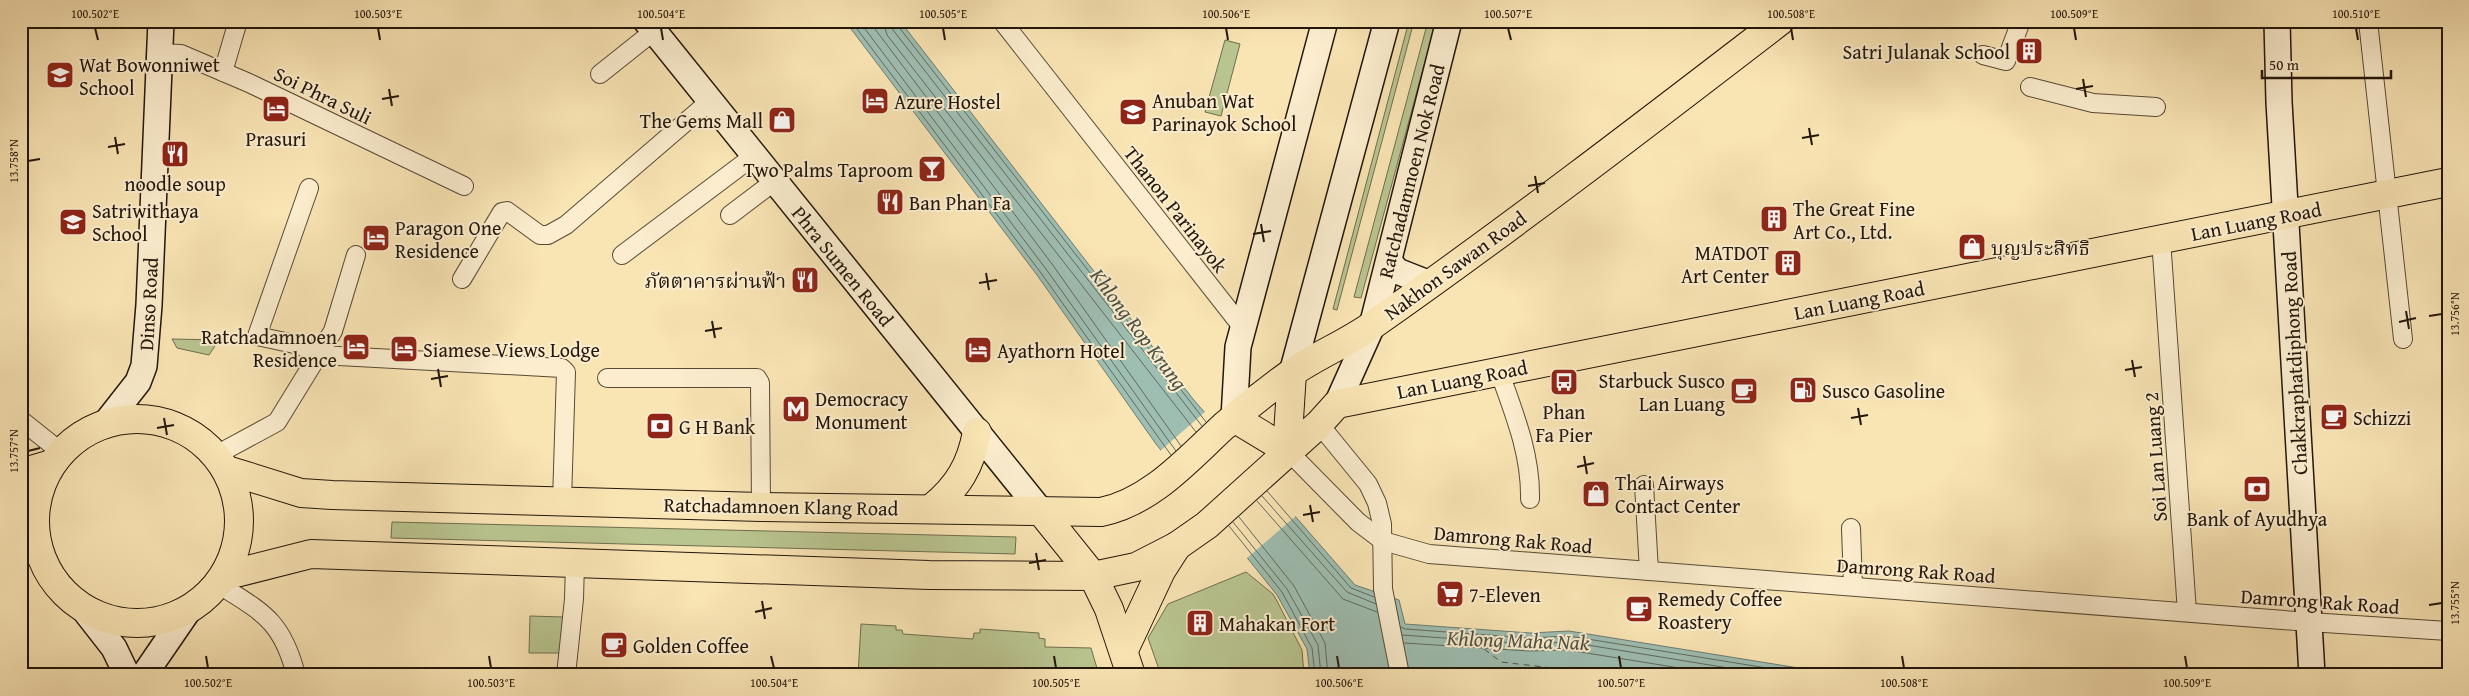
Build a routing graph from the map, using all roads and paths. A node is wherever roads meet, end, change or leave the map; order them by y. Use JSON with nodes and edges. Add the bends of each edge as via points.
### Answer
{"nodes":[{"id":1,"x":161,"y":21,"type":"edge"},
{"id":2,"x":238,"y":21,"type":"edge"},
{"id":3,"x":1002,"y":21,"type":"edge"},
{"id":4,"x":1325,"y":21,"type":"edge"},
{"id":5,"x":1387,"y":21,"type":"edge"},
{"id":6,"x":1449,"y":21,"type":"edge"},
{"id":7,"x":1780,"y":21,"type":"edge"},
{"id":8,"x":2021,"y":21,"type":"edge"},
{"id":9,"x":2277,"y":21,"type":"edge"},
{"id":10,"x":2368,"y":21,"type":"edge"},
{"id":11,"x":650,"y":26,"type":"edge"},
{"id":12,"x":160,"y":53,"type":"junction"},
{"id":13,"x":1983,"y":55,"type":"dead end"},
{"id":14,"x":223,"y":72,"type":"junction"},
{"id":15,"x":600,"y":74,"type":"dead end"},
{"id":16,"x":2030,"y":87,"type":"dead end"},
{"id":17,"x":710,"y":101,"type":"junction"},
{"id":18,"x":2156,"y":107,"type":"dead end"},
{"id":19,"x":754,"y":155,"type":"junction"},
{"id":20,"x":775,"y":181,"type":"junction"},
{"id":21,"x":2448,"y":182,"type":"edge"},
{"id":22,"x":464,"y":186,"type":"dead end"},
{"id":23,"x":309,"y":188,"type":"dead end"},
{"id":24,"x":2386,"y":195,"type":"junction"},
{"id":25,"x":2286,"y":214,"type":"junction"},
{"id":26,"x":730,"y":215,"type":"dead end"},
{"id":27,"x":2161,"y":240,"type":"junction"},
{"id":28,"x":356,"y":255,"type":"dead end"},
{"id":29,"x":622,"y":255,"type":"dead end"},
{"id":30,"x":1389,"y":261,"type":"junction"},
{"id":31,"x":462,"y":279,"type":"dead end"},
{"id":32,"x":1430,"y":284,"type":"junction"},
{"id":33,"x":1372,"y":326,"type":"junction"},
{"id":34,"x":1243,"y":328,"type":"junction"},
{"id":35,"x":2403,"y":339,"type":"dead end"},
{"id":36,"x":320,"y":355,"type":"junction"},
{"id":37,"x":1499,"y":371,"type":"junction"},
{"id":38,"x":1292,"y":373,"type":"junction"},
{"id":39,"x":607,"y":378,"type":"dead end"},
{"id":40,"x":1337,"y":404,"type":"junction"},
{"id":41,"x":21,"y":420,"type":"edge"},
{"id":42,"x":1230,"y":421,"type":"junction"},
{"id":43,"x":105,"y":424,"type":"junction"},
{"id":44,"x":1319,"y":424,"type":"junction"},
{"id":45,"x":977,"y":432,"type":"junction"},
{"id":46,"x":1287,"y":450,"type":"junction"},
{"id":47,"x":56,"y":458,"type":"junction"},
{"id":48,"x":221,"y":463,"type":"junction"},
{"id":49,"x":21,"y":473,"type":"edge"},
{"id":50,"x":1644,"y":485,"type":"dead end"},
{"id":51,"x":1530,"y":499,"type":"dead end"},
{"id":52,"x":562,"y":502,"type":"junction"},
{"id":53,"x":761,"y":507,"type":"junction"},
{"id":54,"x":932,"y":508,"type":"junction"},
{"id":55,"x":1040,"y":510,"type":"junction"},
{"id":56,"x":1851,"y":528,"type":"dead end"},
{"id":57,"x":1383,"y":542,"type":"junction"},
{"id":58,"x":1177,"y":546,"type":"junction"},
{"id":59,"x":21,"y":561,"type":"edge"},
{"id":60,"x":575,"y":563,"type":"junction"},
{"id":61,"x":1649,"y":571,"type":"junction"},
{"id":62,"x":48,"y":572,"type":"junction"},
{"id":63,"x":1093,"y":576,"type":"junction"},
{"id":64,"x":221,"y":580,"type":"junction"},
{"id":65,"x":1853,"y":586,"type":"junction"},
{"id":66,"x":82,"y":607,"type":"junction"},
{"id":67,"x":190,"y":608,"type":"junction"},
{"id":68,"x":2187,"y":612,"type":"junction"},
{"id":69,"x":2309,"y":622,"type":"junction"},
{"id":70,"x":2448,"y":631,"type":"edge"},
{"id":71,"x":1128,"y":662,"type":"edge"},
{"id":72,"x":2312,"y":672,"type":"edge"},
{"id":73,"x":127,"y":675,"type":"edge"},
{"id":74,"x":144,"y":675,"type":"edge"},
{"id":75,"x":296,"y":675,"type":"edge"},
{"id":76,"x":566,"y":675,"type":"edge"},
{"id":77,"x":1400,"y":675,"type":"edge"}],
"edges":[{"from":1,"to":12,"type":"main road","name":"Dinso Road"},
{"from":2,"to":14,"type":"street"},
{"from":3,"to":34,"type":"street","name":"Thanon Parinayok"},
{"from":4,"to":34,"type":"main road"},
{"from":5,"to":38,"type":"main road"},
{"from":6,"to":30,"type":"main road","name":"Ratchadamnoen Nok Road"},
{"from":7,"to":32,"type":"main road","name":"Nakhon Sawan Road","via":[[1585,171]]},
{"from":8,"to":13,"type":"street","via":[[2006,61]]},
{"from":9,"to":25,"type":"main road","name":"Chakkraphatdiphong Road"},
{"from":10,"to":24,"type":"street"},
{"from":11,"to":15,"type":"street"},
{"from":11,"to":17,"type":"main road","name":"Phra Sumen Road"},
{"from":12,"to":14,"type":"street","name":"Soi Phra Suli","via":[[182,54]]},
{"from":12,"to":43,"type":"main road","name":"Dinso Road","via":[[144,366],[138,382]]},
{"from":14,"to":22,"type":"street","name":"Soi Phra Suli"},
{"from":16,"to":18,"type":"street","via":[[2093,103]]},
{"from":17,"to":19,"type":"main road","name":"Phra Sumen Road"},
{"from":17,"to":31,"type":"street","via":[[554,232],[540,235],[507,211],[502,212]]},
{"from":19,"to":20,"type":"main road","name":"Phra Sumen Road"},
{"from":19,"to":29,"type":"street"},
{"from":20,"to":26,"type":"street"},
{"from":20,"to":45,"type":"main road","name":"Phra Sumen Road"},
{"from":21,"to":24,"type":"main road","name":"Lan Luang Road"},
{"from":23,"to":36,"type":"street","via":[[257,336],[299,346]]},
{"from":24,"to":25,"type":"main road","name":"Lan Luang Road"},
{"from":24,"to":35,"type":"street"},
{"from":25,"to":27,"type":"main road","name":"Lan Luang Road"},
{"from":25,"to":69,"type":"main road","name":"Chakkraphatdiphong Road"},
{"from":27,"to":37,"type":"main road","name":"Lan Luang Road"},
{"from":27,"to":68,"type":"street","name":"Soi Lan Luang 2"},
{"from":28,"to":36,"type":"street","via":[[333,331]]},
{"from":30,"to":32,"type":"main road","via":[[1397,271]]},
{"from":30,"to":33,"type":"main road","name":"Ratchadamnoen Nok Road"},
{"from":32,"to":33,"type":"main road","name":"Nakhon Sawan Road"},
{"from":33,"to":38,"type":"main road","name":"Nakhon Sawan Road"},
{"from":33,"to":40,"type":"main road","name":"Ratchadamnoen Nok Road"},
{"from":34,"to":42,"type":"main road"},
{"from":36,"to":48,"type":"street","via":[[277,422]]},
{"from":36,"to":52,"type":"street","via":[[562,368],[566,372]]},
{"from":37,"to":40,"type":"main road","name":"Lan Luang Road"},
{"from":37,"to":51,"type":"street","via":[[1524,439]]},
{"from":38,"to":42,"type":"main road","name":"Ratchadamnoen Klang Road"},
{"from":38,"to":46,"type":"main road"},
{"from":39,"to":53,"type":"street","via":[[753,377],[758,380]]},
{"from":40,"to":44,"type":"main road"},
{"from":41,"to":47,"type":"street"},
{"from":42,"to":46,"type":"main road"},
{"from":42,"to":55,"type":"main road","name":"Ratchadamnoen Klang Road","via":[[1168,477],[1117,509],[1101,512]]},
{"from":43,"to":47,"type":"main road","via":[[82,435]]},
{"from":43,"to":48,"type":"main road","via":[[139,418],[173,425],[198,438]]},
{"from":44,"to":46,"type":"main road"},
{"from":44,"to":57,"type":"street","via":[[1368,484],[1382,524]]},
{"from":45,"to":54,"type":"main road","via":[[964,475],[949,495]]},
{"from":45,"to":55,"type":"main road","name":"Phra Sumen Road"},
{"from":46,"to":57,"type":"street","name":"Damrong Rak Road","via":[[1358,522]]},
{"from":46,"to":58,"type":"main road","via":[[1207,525]]},
{"from":47,"to":49,"type":"main road"},
{"from":47,"to":62,"type":"main road","via":[[43,480],[37,499],[34,529]]},
{"from":48,"to":52,"type":"main road","name":"Ratchadamnoen Klang Road","via":[[301,493]]},
{"from":48,"to":64,"type":"main road","via":[[238,499],[236,548]]},
{"from":50,"to":61,"type":"street"},
{"from":52,"to":53,"type":"main road","name":"Ratchadamnoen Klang Road"},
{"from":53,"to":54,"type":"main road","name":"Ratchadamnoen Klang Road"},
{"from":54,"to":55,"type":"main road","name":"Ratchadamnoen Klang Road"},
{"from":55,"to":63,"type":"main road"},
{"from":56,"to":65,"type":"street"},
{"from":57,"to":61,"type":"street","name":"Damrong Rak Road","via":[[1429,554]]},
{"from":57,"to":77,"type":"street","via":[[1383,589]]},
{"from":58,"to":63,"type":"main road","via":[[1136,567]]},
{"from":58,"to":71,"type":"main road","via":[[1161,571]]},
{"from":59,"to":62,"type":"main road"},
{"from":60,"to":63,"type":"main road","via":[[981,576]]},
{"from":60,"to":64,"type":"main road","via":[[311,554]]},
{"from":60,"to":76,"type":"street"},
{"from":61,"to":65,"type":"street","name":"Damrong Rak Road"},
{"from":62,"to":66,"type":"main road","via":[[62,591]]},
{"from":63,"to":71,"type":"main road"},
{"from":64,"to":67,"type":"main road"},
{"from":64,"to":75,"type":"street","via":[[274,624],[285,642]]},
{"from":65,"to":68,"type":"street","name":"Damrong Rak Road"},
{"from":66,"to":67,"type":"main road","via":[[103,617],[126,622],[158,621]]},
{"from":66,"to":73,"type":"main road","via":[[114,648]]},
{"from":67,"to":74,"type":"main road"},
{"from":68,"to":69,"type":"street","name":"Damrong Rak Road"},
{"from":69,"to":70,"type":"street","name":"Damrong Rak Road"},
{"from":69,"to":72,"type":"main road","name":"Chakkraphatdiphong Road"}]}
